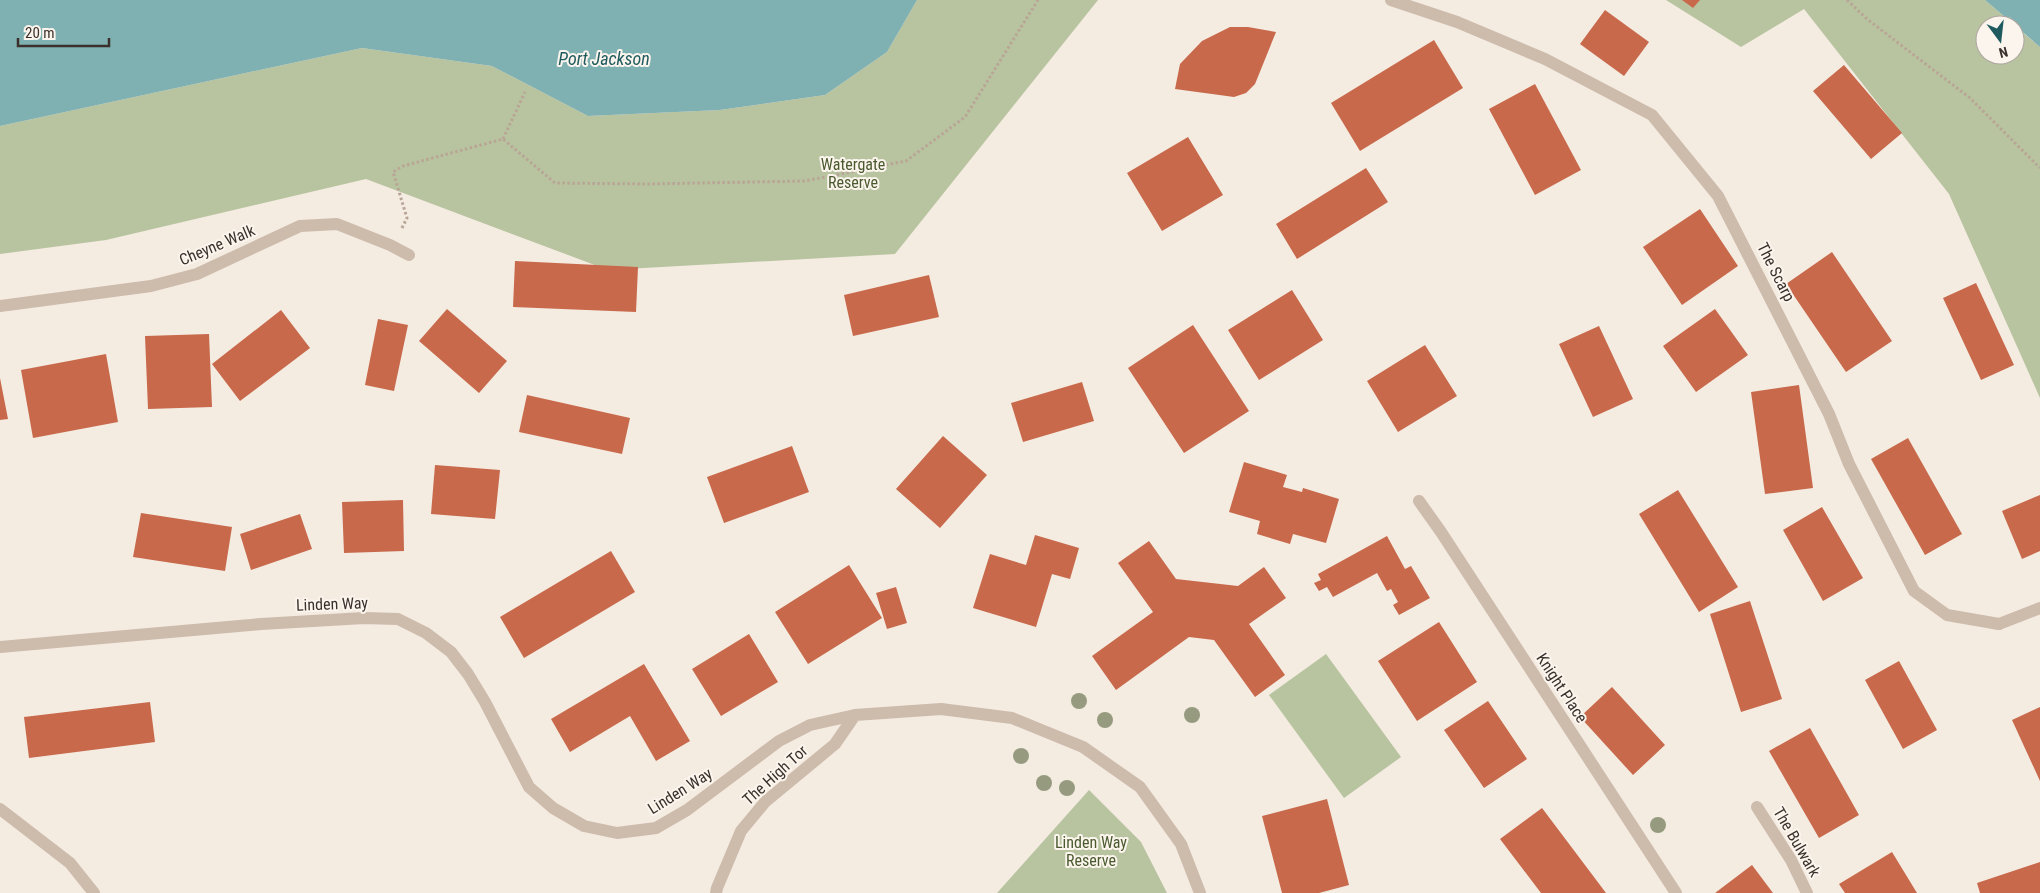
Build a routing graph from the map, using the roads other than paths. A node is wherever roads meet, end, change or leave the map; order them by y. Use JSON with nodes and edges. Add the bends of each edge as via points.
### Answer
{"nodes":[{"id":1,"x":1391,"y":0,"type":"edge"},
{"id":2,"x":409,"y":255,"type":"dead end"},
{"id":3,"x":0,"y":306,"type":"edge"},
{"id":4,"x":1419,"y":501,"type":"dead end"},
{"id":5,"x":2040,"y":608,"type":"edge"},
{"id":6,"x":0,"y":647,"type":"edge"},
{"id":7,"x":854,"y":715,"type":"junction"},
{"id":8,"x":1757,"y":807,"type":"dead end"},
{"id":9,"x":0,"y":809,"type":"edge"},
{"id":10,"x":94,"y":893,"type":"edge"},
{"id":11,"x":716,"y":893,"type":"edge"},
{"id":12,"x":1200,"y":893,"type":"edge"},
{"id":13,"x":1676,"y":893,"type":"edge"},
{"id":14,"x":1807,"y":893,"type":"edge"}],
"edges":[{"from":1,"to":5,"type":"street","name":"The Scarp","via":[[1457,22],[1545,59],[1652,115],[1718,196],[1829,414],[1849,464],[1914,591],[1947,616],[1998,624]]},
{"from":2,"to":3,"type":"street","name":"Cheyne Walk","via":[[337,224],[300,226],[197,274],[151,286]]},
{"from":4,"to":13,"type":"street","name":"Knight Place"},
{"from":6,"to":7,"type":"street","name":"Linden Way","via":[[261,624],[398,619],[426,633],[451,652],[485,702],[530,786],[553,808],[584,826],[617,833],[656,828],[687,810],[779,741],[810,725]]},
{"from":7,"to":11,"type":"street","name":"The High Tor","via":[[835,744],[765,802],[741,831]]},
{"from":7,"to":12,"type":"street","name":"Linden Way","via":[[940,709],[1012,718],[1083,747],[1140,787],[1181,844]]},
{"from":8,"to":14,"type":"street","name":"The Bulwark","via":[[1791,860]]},
{"from":9,"to":10,"type":"street","via":[[70,863]]}]}
